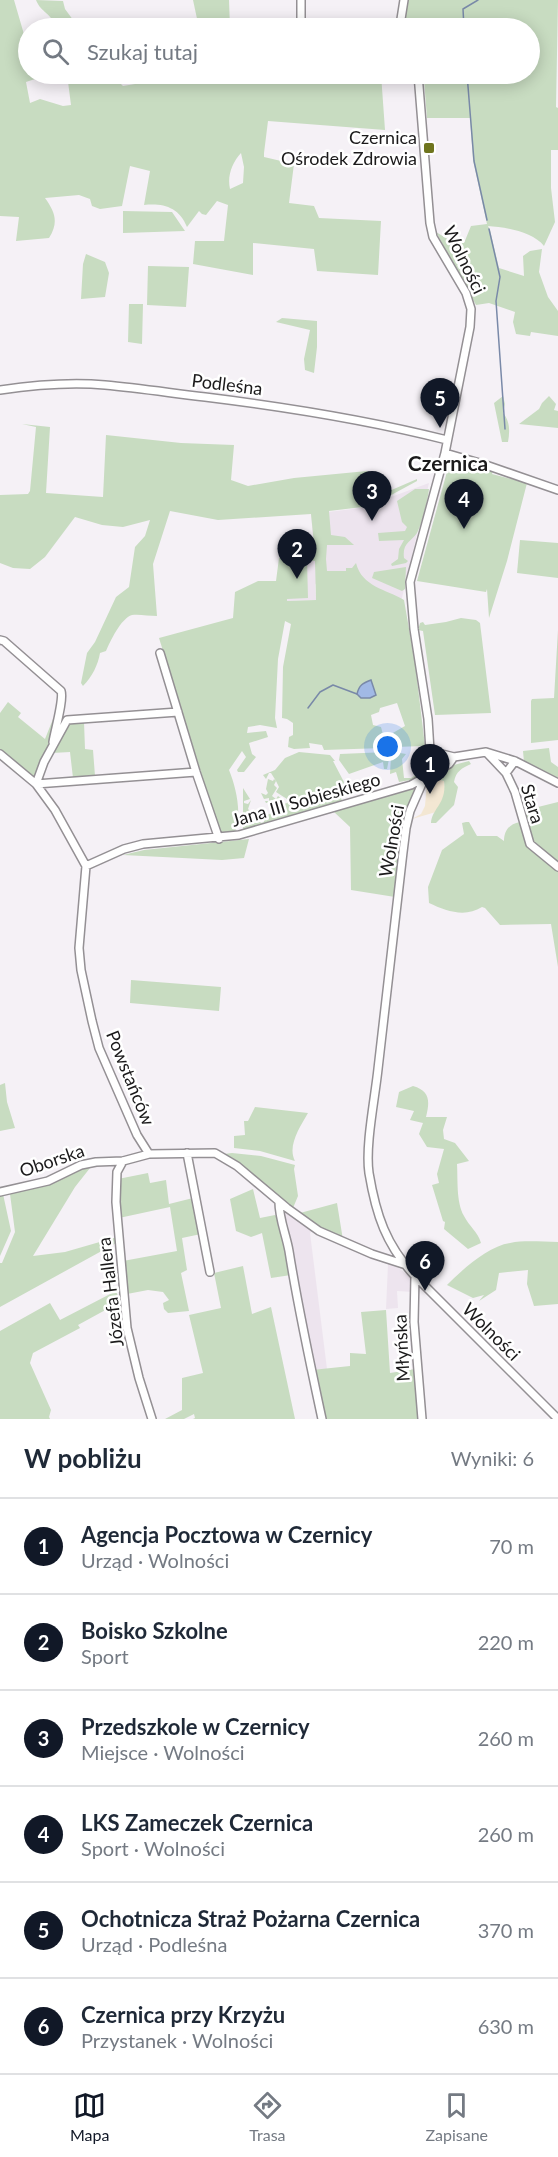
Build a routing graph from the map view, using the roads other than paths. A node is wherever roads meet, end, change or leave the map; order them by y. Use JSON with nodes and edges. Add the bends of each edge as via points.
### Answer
{"nodes":[{"id":1,"x":301,"y":0,"type":"edge"},
{"id":2,"x":404,"y":0,"type":"edge"},
{"id":3,"x":301,"y":18,"type":"edge"},
{"id":4,"x":402,"y":18,"type":"edge"},
{"id":5,"x":419,"y":84,"type":"edge"},
{"id":6,"x":0,"y":390,"type":"edge"},
{"id":7,"x":447,"y":440,"type":"junction"},
{"id":8,"x":445,"y":453,"type":"junction"},
{"id":9,"x":558,"y":490,"type":"edge"},
{"id":10,"x":0,"y":640,"type":"edge"},
{"id":11,"x":160,"y":653,"type":"dead end"},
{"id":12,"x":178,"y":712,"type":"junction"},
{"id":13,"x":58,"y":714,"type":"junction"},
{"id":14,"x":67,"y":720,"type":"junction"},
{"id":15,"x":52,"y":748,"type":"junction"},
{"id":16,"x":430,"y":751,"type":"junction"},
{"id":17,"x":486,"y":752,"type":"junction"},
{"id":18,"x":0,"y":754,"type":"edge"},
{"id":19,"x":454,"y":757,"type":"junction"},
{"id":20,"x":515,"y":761,"type":"junction"},
{"id":21,"x":196,"y":772,"type":"junction"},
{"id":22,"x":506,"y":773,"type":"junction"},
{"id":23,"x":424,"y":779,"type":"junction"},
{"id":24,"x":558,"y":783,"type":"edge"},
{"id":25,"x":36,"y":784,"type":"junction"},
{"id":26,"x":219,"y":839,"type":"junction"},
{"id":27,"x":86,"y":866,"type":"junction"},
{"id":28,"x":558,"y":867,"type":"edge"},
{"id":29,"x":187,"y":1153,"type":"junction"},
{"id":30,"x":148,"y":1154,"type":"junction"},
{"id":31,"x":123,"y":1161,"type":"junction"},
{"id":32,"x":0,"y":1192,"type":"edge"},
{"id":33,"x":279,"y":1202,"type":"junction"},
{"id":34,"x":287,"y":1208,"type":"junction"},
{"id":35,"x":279,"y":1214,"type":"junction"},
{"id":36,"x":403,"y":1264,"type":"junction"},
{"id":37,"x":210,"y":1272,"type":"dead end"},
{"id":38,"x":415,"y":1276,"type":"junction"},
{"id":39,"x":152,"y":1419,"type":"edge"},
{"id":40,"x":322,"y":1419,"type":"edge"},
{"id":41,"x":422,"y":1419,"type":"edge"},
{"id":42,"x":558,"y":1419,"type":"edge"}],
"edges":[{"from":1,"to":3,"type":"street"},
{"from":2,"to":4,"type":"street"},
{"from":5,"to":7,"type":"street","name":"Wolności","via":[[433,237],[466,293],[471,309]]},
{"from":6,"to":7,"type":"street","name":"Podleśna","via":[[35,385],[103,385],[335,416]]},
{"from":7,"to":8,"type":"street","name":"Wolności"},
{"from":8,"to":9,"type":"street"},
{"from":8,"to":16,"type":"street","name":"Wolności","via":[[410,582]]},
{"from":10,"to":13,"type":"street","via":[[61,691]]},
{"from":11,"to":12,"type":"street"},
{"from":12,"to":14,"type":"street"},
{"from":12,"to":21,"type":"street"},
{"from":13,"to":14,"type":"street"},
{"from":13,"to":15,"type":"street"},
{"from":14,"to":15,"type":"street"},
{"from":15,"to":25,"type":"street"},
{"from":16,"to":19,"type":"street"},
{"from":16,"to":23,"type":"street","name":"Wolności"},
{"from":17,"to":19,"type":"street","name":"Jana III Sobieskiego"},
{"from":17,"to":20,"type":"street","name":"Jana III Sobieskiego"},
{"from":17,"to":22,"type":"street","name":"Stara"},
{"from":18,"to":25,"type":"street"},
{"from":19,"to":23,"type":"street","name":"Jana III Sobieskiego"},
{"from":20,"to":22,"type":"street","name":"Stara"},
{"from":20,"to":24,"type":"street","name":"Jana III Sobieskiego"},
{"from":21,"to":25,"type":"street"},
{"from":21,"to":26,"type":"street"},
{"from":22,"to":28,"type":"street","name":"Stara","via":[[530,844]]},
{"from":23,"to":26,"type":"street","name":"Jana III Sobieskiego"},
{"from":23,"to":36,"type":"street","name":"Wolności","via":[[407,824],[370,1146],[369,1172],[379,1215],[389,1243]]},
{"from":25,"to":27,"type":"street"},
{"from":26,"to":27,"type":"street","name":"Jana III Sobieskiego","via":[[143,844]]},
{"from":27,"to":30,"type":"street","name":"Powstańców","via":[[79,948],[81,970],[99,1048]]},
{"from":29,"to":30,"type":"street"},
{"from":29,"to":33,"type":"street","via":[[215,1153],[237,1166]]},
{"from":29,"to":37,"type":"street"},
{"from":30,"to":31,"type":"street","name":"Oborska"},
{"from":31,"to":32,"type":"street","name":"Oborska","via":[[81,1165],[48,1181]]},
{"from":31,"to":39,"type":"street","name":"Józefa Hallera","via":[[117,1172],[116,1202],[127,1329]]},
{"from":33,"to":34,"type":"street"},
{"from":33,"to":35,"type":"street"},
{"from":34,"to":35,"type":"street"},
{"from":34,"to":36,"type":"street","via":[[334,1239]]},
{"from":35,"to":40,"type":"street"},
{"from":36,"to":38,"type":"street","name":"Wolności"},
{"from":38,"to":41,"type":"street","name":"Młyńska","via":[[414,1322]]},
{"from":38,"to":42,"type":"street","name":"Wolności"}]}
